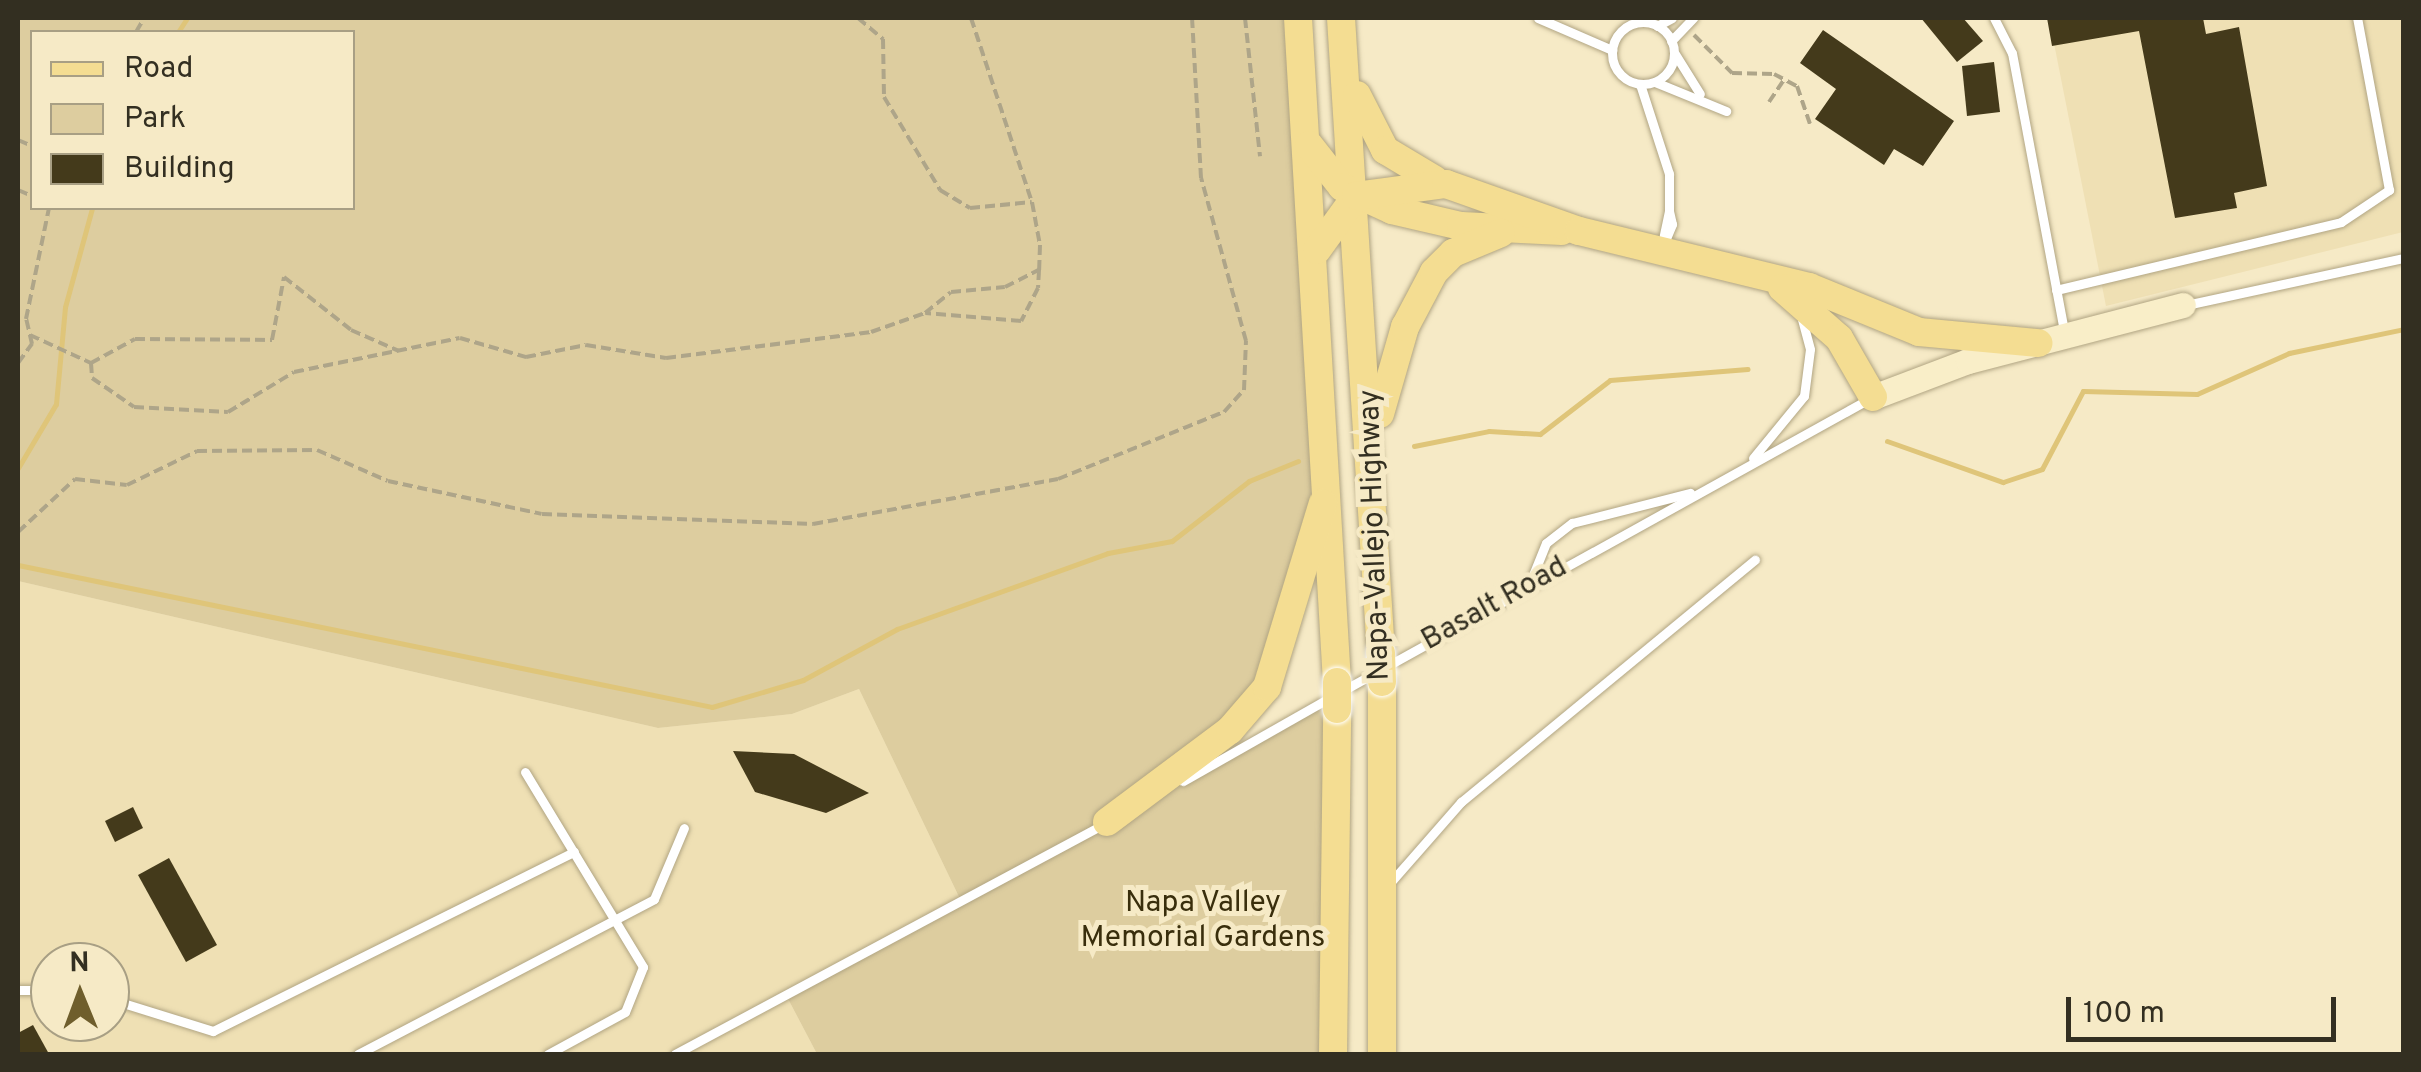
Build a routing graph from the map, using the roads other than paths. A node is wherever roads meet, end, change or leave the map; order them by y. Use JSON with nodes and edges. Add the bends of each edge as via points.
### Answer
{"nodes":[{"id":1,"x":1298,"y":18,"type":"edge"},
{"id":2,"x":1341,"y":18,"type":"edge"},
{"id":3,"x":1538,"y":18,"type":"edge"},
{"id":4,"x":1672,"y":18,"type":"edge"},
{"id":5,"x":1693,"y":18,"type":"edge"},
{"id":6,"x":1994,"y":18,"type":"edge"},
{"id":7,"x":2003,"y":18,"type":"edge"},
{"id":8,"x":2357,"y":18,"type":"edge"},
{"id":9,"x":1656,"y":26,"type":"junction"},
{"id":10,"x":2007,"y":39,"type":"junction"},
{"id":11,"x":1672,"y":46,"type":"junction"},
{"id":12,"x":1612,"y":50,"type":"junction"},
{"id":13,"x":1345,"y":61,"type":"junction"},
{"id":14,"x":1655,"y":82,"type":"junction"},
{"id":15,"x":1640,"y":84,"type":"junction"},
{"id":16,"x":1700,"y":94,"type":"junction"},
{"id":17,"x":1726,"y":111,"type":"dead end"},
{"id":18,"x":1309,"y":146,"type":"junction"},
{"id":19,"x":1446,"y":184,"type":"junction"},
{"id":20,"x":1356,"y":196,"type":"junction"},
{"id":21,"x":1531,"y":230,"type":"junction"},
{"id":22,"x":1579,"y":231,"type":"junction"},
{"id":23,"x":1663,"y":243,"type":"junction"},
{"id":24,"x":1316,"y":250,"type":"junction"},
{"id":25,"x":2404,"y":258,"type":"edge"},
{"id":26,"x":1758,"y":276,"type":"junction"},
{"id":27,"x":2056,"y":290,"type":"junction"},
{"id":28,"x":2183,"y":305,"type":"joint"},
{"id":29,"x":2051,"y":339,"type":"junction"},
{"id":30,"x":1873,"y":397,"type":"junction"},
{"id":31,"x":1372,"y":439,"type":"junction"},
{"id":32,"x":1743,"y":468,"type":"junction"},
{"id":33,"x":1331,"y":472,"type":"junction"},
{"id":34,"x":1702,"y":490,"type":"junction"},
{"id":35,"x":1755,"y":560,"type":"dead end"},
{"id":36,"x":1528,"y":586,"type":"junction"},
{"id":37,"x":525,"y":772,"type":"dead end"},
{"id":38,"x":1107,"y":822,"type":"junction"},
{"id":39,"x":684,"y":828,"type":"dead end"},
{"id":40,"x":574,"y":852,"type":"junction"},
{"id":41,"x":1384,"y":889,"type":"junction"},
{"id":42,"x":614,"y":920,"type":"junction"},
{"id":43,"x":130,"y":1006,"type":"edge"},
{"id":44,"x":358,"y":1054,"type":"edge"},
{"id":45,"x":548,"y":1054,"type":"edge"},
{"id":46,"x":674,"y":1054,"type":"edge"},
{"id":47,"x":1333,"y":1054,"type":"edge"},
{"id":48,"x":1382,"y":1054,"type":"edge"}],
"edges":[{"from":1,"to":18,"type":"main road","name":"Napa-Vallejo Highway"},
{"from":2,"to":13,"type":"main road","name":"Napa-Vallejo Highway"},
{"from":3,"to":12,"type":"lane"},
{"from":4,"to":9,"type":"lane"},
{"from":5,"to":11,"type":"lane"},
{"from":6,"to":10,"type":"lane"},
{"from":7,"to":10,"type":"lane"},
{"from":8,"to":27,"type":"lane","via":[[2389,190],[2341,222]]},
{"from":9,"to":11,"type":"lane"},
{"from":9,"to":12,"type":"lane","via":[[1628,26]]},
{"from":10,"to":27,"type":"lane"},
{"from":11,"to":14,"type":"lane"},
{"from":11,"to":16,"type":"lane"},
{"from":12,"to":15,"type":"lane","via":[[1616,69]]},
{"from":13,"to":19,"type":"main road","via":[[1385,150]]},
{"from":13,"to":20,"type":"main road","name":"Napa-Vallejo Highway"},
{"from":14,"to":15,"type":"lane"},
{"from":14,"to":16,"type":"lane"},
{"from":15,"to":23,"type":"lane","via":[[1664,156],[1669,211]]},
{"from":16,"to":17,"type":"lane"},
{"from":18,"to":20,"type":"main road"},
{"from":18,"to":24,"type":"main road","name":"Napa-Vallejo Highway"},
{"from":19,"to":20,"type":"main road"},
{"from":19,"to":22,"type":"main road"},
{"from":20,"to":21,"type":"main road","via":[[1426,220]]},
{"from":20,"to":24,"type":"main road"},
{"from":20,"to":31,"type":"main road","name":"Napa-Vallejo Highway"},
{"from":21,"to":22,"type":"main road"},
{"from":21,"to":31,"type":"main road","via":[[1474,241],[1434,272],[1405,327]]},
{"from":22,"to":23,"type":"main road"},
{"from":23,"to":26,"type":"main road"},
{"from":24,"to":33,"type":"main road","name":"Napa-Vallejo Highway"},
{"from":25,"to":28,"type":"lane"},
{"from":26,"to":29,"type":"main road","via":[[1920,332]]},
{"from":26,"to":30,"type":"main road","via":[[1816,311]]},
{"from":26,"to":32,"type":"lane","via":[[1796,308],[1810,372],[1791,419]]},
{"from":27,"to":29,"type":"lane"},
{"from":28,"to":29,"type":"street","name":"Basalt Road"},
{"from":29,"to":30,"type":"street","name":"Basalt Road"},
{"from":30,"to":32,"type":"lane","name":"Basalt Road"},
{"from":31,"to":41,"type":"main road","name":"Napa-Vallejo Highway","bridge":true},
{"from":32,"to":34,"type":"lane","name":"Basalt Road"},
{"from":33,"to":38,"type":"main road","via":[[1267,687],[1230,730]]},
{"from":33,"to":47,"type":"main road","name":"Napa-Vallejo Highway","via":[[1337,696]]},
{"from":34,"to":36,"type":"lane","name":"Basalt Road"},
{"from":34,"to":36,"type":"lane","via":[[1572,523],[1546,544]]},
{"from":35,"to":41,"type":"lane","via":[[1462,802]]},
{"from":36,"to":38,"type":"lane","name":"Basalt Road"},
{"from":37,"to":40,"type":"lane"},
{"from":38,"to":46,"type":"lane","name":"Basalt Road"},
{"from":39,"to":42,"type":"lane","via":[[654,900]]},
{"from":40,"to":42,"type":"lane"},
{"from":40,"to":43,"type":"lane","via":[[212,1031]]},
{"from":41,"to":48,"type":"main road","name":"Napa-Vallejo Highway"},
{"from":42,"to":44,"type":"lane"},
{"from":42,"to":45,"type":"lane","via":[[643,968],[638,993],[625,1012]]}]}
